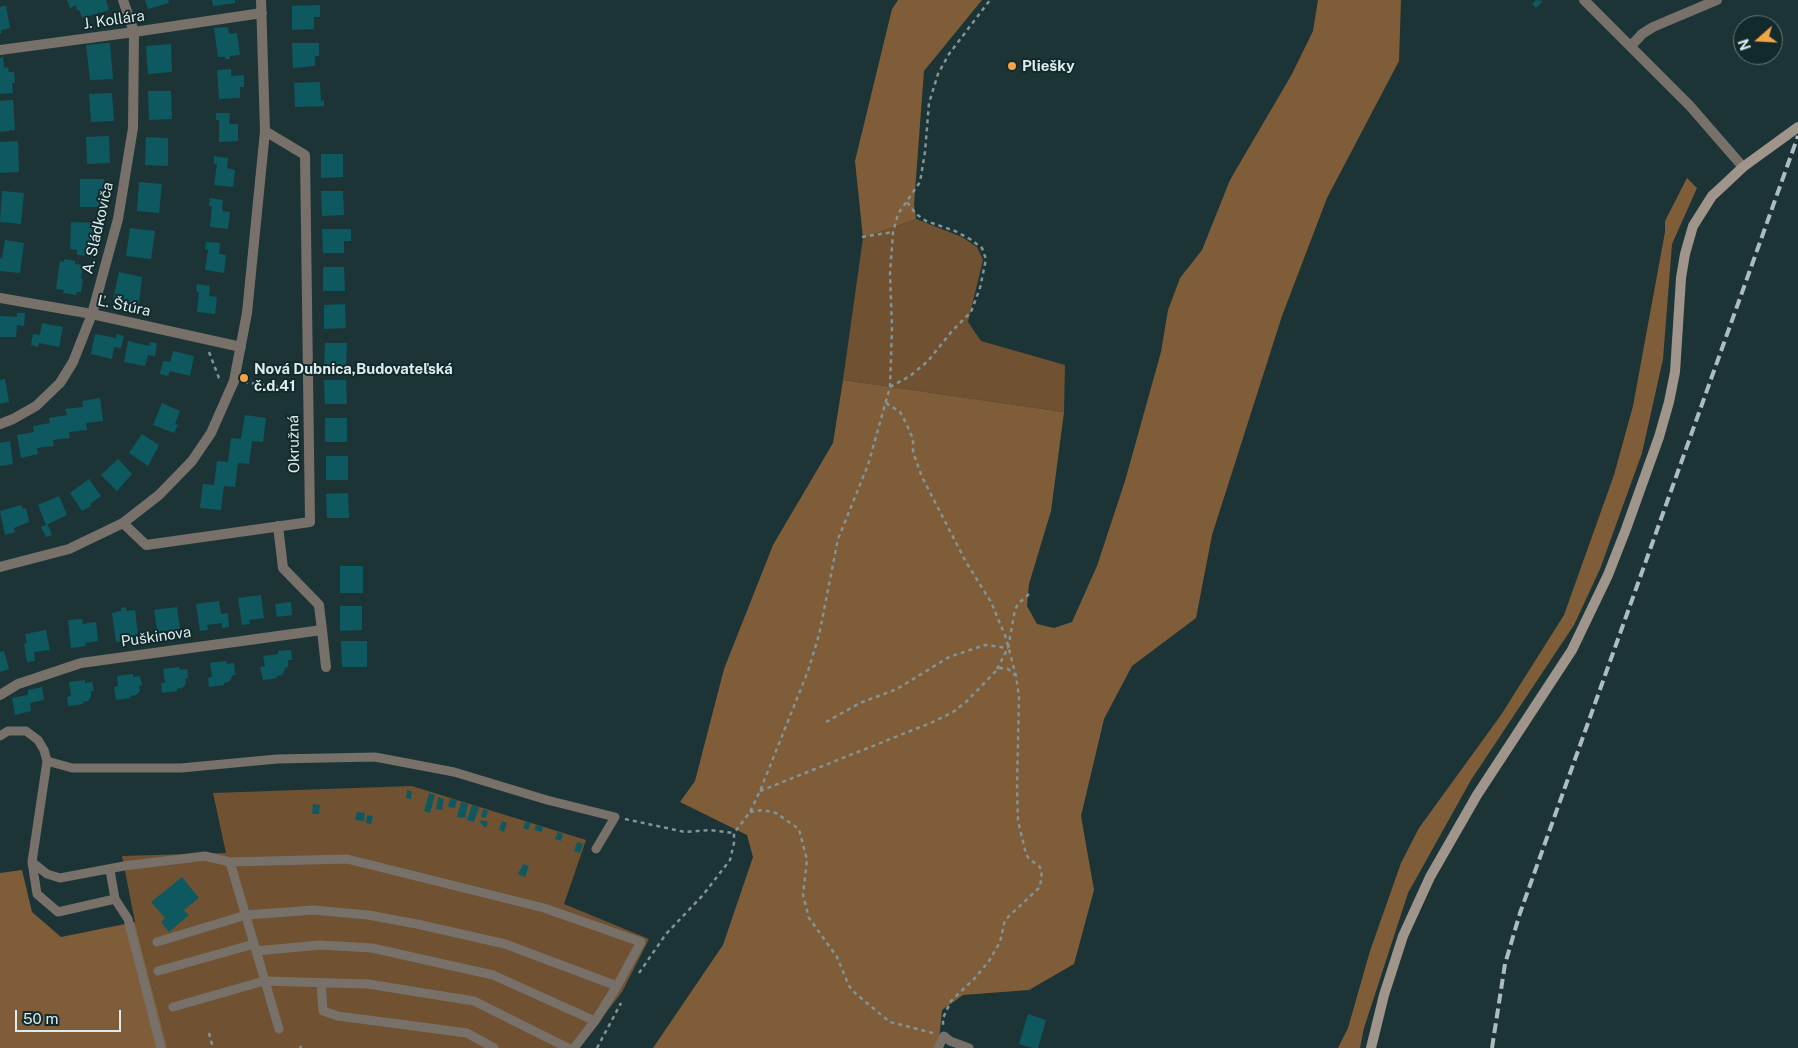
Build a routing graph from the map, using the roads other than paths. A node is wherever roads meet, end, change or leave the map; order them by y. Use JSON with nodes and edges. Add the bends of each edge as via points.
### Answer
{"nodes":[{"id":1,"x":123,"y":0,"type":"edge"},
{"id":2,"x":260,"y":0,"type":"edge"},
{"id":3,"x":1584,"y":0,"type":"edge"},
{"id":4,"x":1717,"y":0,"type":"edge"},
{"id":5,"x":262,"y":12,"type":"junction"},
{"id":6,"x":134,"y":32,"type":"junction"},
{"id":7,"x":1630,"y":46,"type":"junction"},
{"id":8,"x":0,"y":50,"type":"edge"},
{"id":9,"x":1798,"y":127,"type":"edge"},
{"id":10,"x":265,"y":131,"type":"junction"},
{"id":11,"x":1743,"y":168,"type":"junction"},
{"id":12,"x":0,"y":298,"type":"edge"},
{"id":13,"x":92,"y":314,"type":"junction"},
{"id":14,"x":241,"y":347,"type":"junction"},
{"id":15,"x":0,"y":424,"type":"edge"},
{"id":16,"x":123,"y":523,"type":"junction"},
{"id":17,"x":278,"y":526,"type":"junction"},
{"id":18,"x":0,"y":567,"type":"edge"},
{"id":19,"x":322,"y":630,"type":"junction"},
{"id":20,"x":326,"y":667,"type":"dead end"},
{"id":21,"x":0,"y":696,"type":"edge"},
{"id":22,"x":0,"y":736,"type":"edge"},
{"id":23,"x":47,"y":761,"type":"junction"},
{"id":24,"x":596,"y":849,"type":"dead end"},
{"id":25,"x":32,"y":862,"type":"junction"},
{"id":26,"x":230,"y":862,"type":"junction"},
{"id":27,"x":110,"y":870,"type":"junction"},
{"id":28,"x":115,"y":899,"type":"junction"},
{"id":29,"x":246,"y":915,"type":"junction"},
{"id":30,"x":157,"y":942,"type":"dead end"},
{"id":31,"x":255,"y":948,"type":"junction"},
{"id":32,"x":158,"y":971,"type":"dead end"},
{"id":33,"x":264,"y":981,"type":"junction"},
{"id":34,"x":321,"y":983,"type":"junction"},
{"id":35,"x":617,"y":986,"type":"junction"},
{"id":36,"x":173,"y":1007,"type":"dead end"},
{"id":37,"x":595,"y":1020,"type":"junction"},
{"id":38,"x":278,"y":1029,"type":"dead end"},
{"id":39,"x":161,"y":1048,"type":"edge"},
{"id":40,"x":494,"y":1048,"type":"edge"},
{"id":41,"x":568,"y":1048,"type":"edge"},
{"id":42,"x":574,"y":1048,"type":"edge"},
{"id":43,"x":938,"y":1048,"type":"edge"},
{"id":44,"x":968,"y":1048,"type":"edge"},
{"id":45,"x":1371,"y":1048,"type":"edge"}],
"edges":[{"from":1,"to":6,"type":"street","name":"A. Sládkoviča"},
{"from":2,"to":5,"type":"street"},
{"from":3,"to":7,"type":"street"},
{"from":4,"to":7,"type":"street","via":[[1653,27]]},
{"from":5,"to":6,"type":"street","name":"J. Kollára"},
{"from":5,"to":10,"type":"street"},
{"from":6,"to":8,"type":"street","name":"J. Kollára"},
{"from":6,"to":13,"type":"street","name":"A. Sládkoviča","via":[[133,128],[118,219]]},
{"from":7,"to":11,"type":"street","via":[[1690,106]]},
{"from":9,"to":11,"type":"main road"},
{"from":10,"to":14,"type":"street"},
{"from":10,"to":17,"type":"street","name":"Okružná","via":[[305,155],[310,522]]},
{"from":11,"to":45,"type":"main road","via":[[1712,196],[1688,240],[1681,278],[1675,372],[1669,402],[1608,575],[1572,650],[1476,795],[1430,877],[1403,936]]},
{"from":12,"to":13,"type":"street","name":"Ľ. Štúra"},
{"from":13,"to":14,"type":"street","name":"Ľ. Štúra"},
{"from":13,"to":15,"type":"street","name":"A. Sládkoviča","via":[[73,362],[60,383],[36,406]]},
{"from":14,"to":16,"type":"street","via":[[234,381],[211,433],[192,461],[159,495]]},
{"from":16,"to":17,"type":"street","name":"Okružná","via":[[146,545]]},
{"from":16,"to":18,"type":"street","via":[[69,550]]},
{"from":17,"to":19,"type":"street","via":[[283,568],[319,605]]},
{"from":19,"to":20,"type":"street"},
{"from":19,"to":21,"type":"street","name":"Puškinova","via":[[81,663],[18,684]]},
{"from":22,"to":23,"type":"lane","via":[[8,731],[26,731],[38,740]]},
{"from":23,"to":24,"type":"lane","via":[[72,768],[164,769],[277,759],[375,757],[454,772],[615,817]]},
{"from":23,"to":25,"type":"lane"},
{"from":25,"to":27,"type":"lane","via":[[47,874],[60,878]]},
{"from":25,"to":28,"type":"lane","via":[[37,894],[58,912]]},
{"from":26,"to":27,"type":"lane","via":[[205,856]]},
{"from":26,"to":29,"type":"lane"},
{"from":26,"to":35,"type":"lane","via":[[347,859],[544,908],[641,942]]},
{"from":27,"to":28,"type":"lane"},
{"from":28,"to":39,"type":"lane","via":[[128,919]]},
{"from":29,"to":30,"type":"lane"},
{"from":29,"to":31,"type":"lane"},
{"from":29,"to":35,"type":"lane","via":[[314,910],[417,924],[504,944]]},
{"from":31,"to":32,"type":"lane"},
{"from":31,"to":33,"type":"lane"},
{"from":31,"to":37,"type":"lane","via":[[320,945],[372,948],[493,975]]},
{"from":33,"to":34,"type":"lane"},
{"from":33,"to":36,"type":"lane"},
{"from":33,"to":38,"type":"lane"},
{"from":34,"to":40,"type":"lane","via":[[322,1011],[338,1016],[467,1033]]},
{"from":34,"to":41,"type":"lane","via":[[368,984],[474,1001]]},
{"from":35,"to":37,"type":"lane"},
{"from":37,"to":42,"type":"lane"},
{"from":43,"to":44,"type":"lane","via":[[944,1036]]}]}
